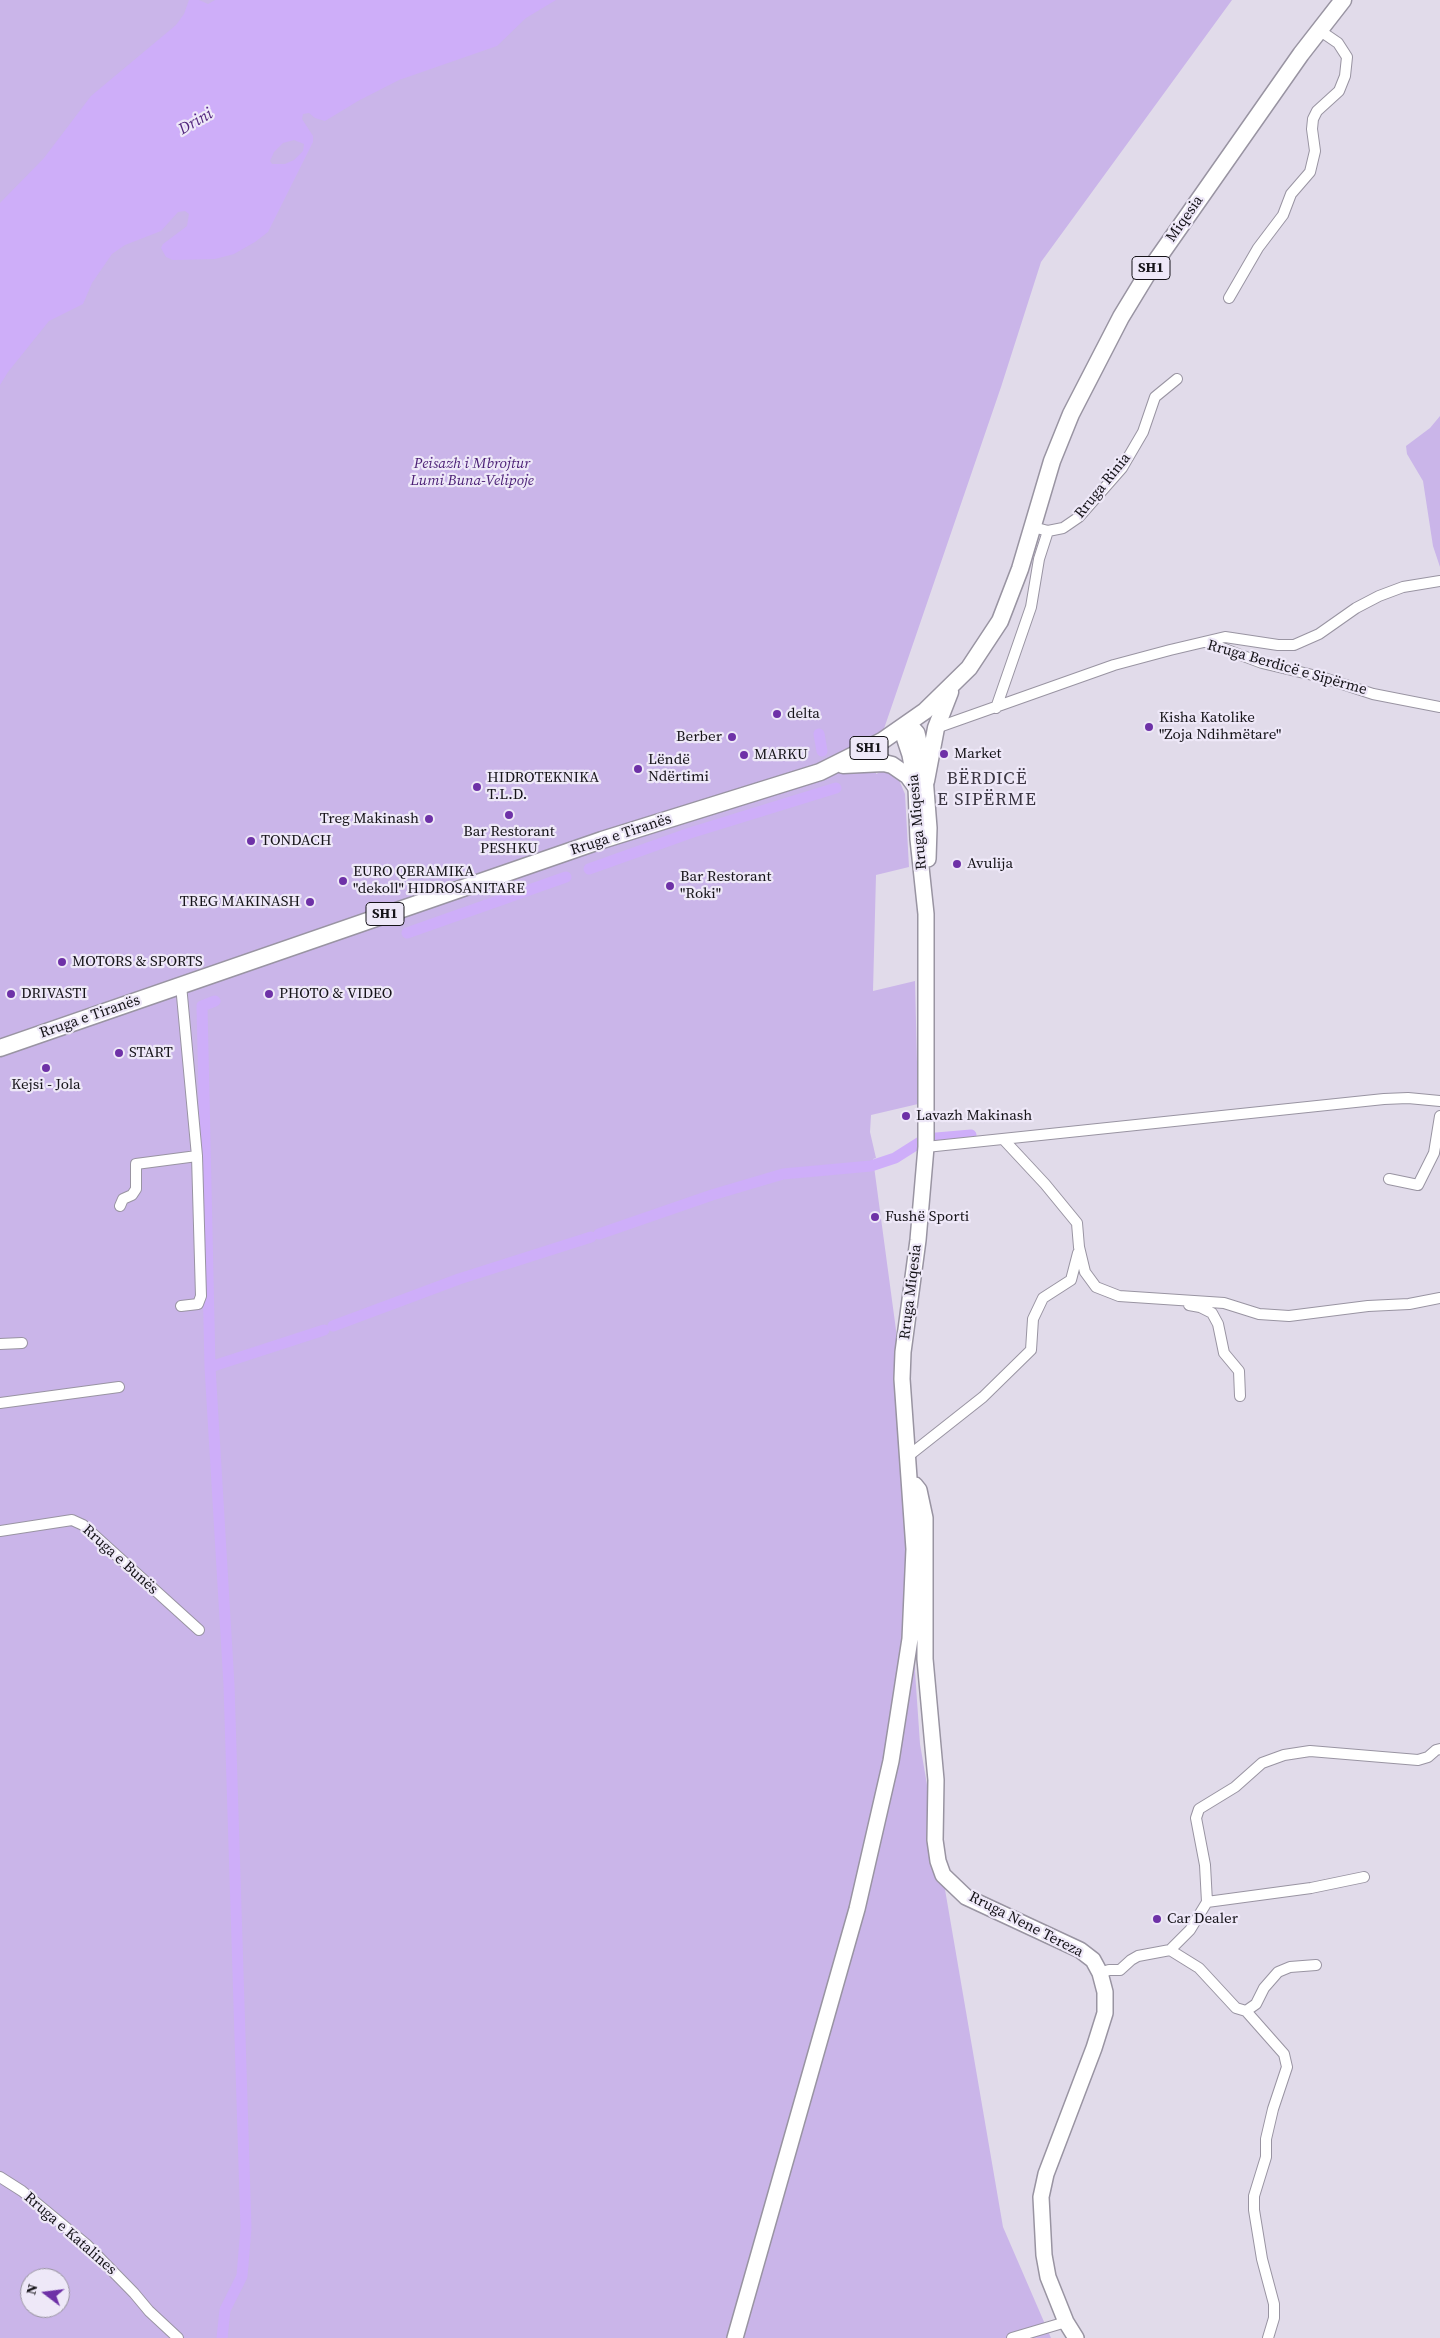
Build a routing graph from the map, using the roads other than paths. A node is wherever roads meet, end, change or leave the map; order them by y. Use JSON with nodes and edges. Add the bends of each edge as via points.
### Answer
{"nodes":[{"id":1,"x":1343,"y":0,"type":"edge"},
{"id":2,"x":1319,"y":30,"type":"junction"},
{"id":3,"x":1229,"y":298,"type":"dead end"},
{"id":4,"x":1177,"y":379,"type":"dead end"},
{"id":5,"x":1041,"y":529,"type":"junction"},
{"id":6,"x":1440,"y":581,"type":"edge"},
{"id":7,"x":1206,"y":642,"type":"junction"},
{"id":8,"x":957,"y":681,"type":"junction"},
{"id":9,"x":996,"y":708,"type":"junction"},
{"id":10,"x":1440,"y":708,"type":"edge"},
{"id":11,"x":905,"y":725,"type":"junction"},
{"id":12,"x":936,"y":728,"type":"junction"},
{"id":13,"x":836,"y":765,"type":"junction"},
{"id":14,"x":921,"y":784,"type":"junction"},
{"id":15,"x":181,"y":985,"type":"junction"},
{"id":16,"x":0,"y":1048,"type":"edge"},
{"id":17,"x":1440,"y":1101,"type":"edge"},
{"id":18,"x":1440,"y":1116,"type":"edge"},
{"id":19,"x":1004,"y":1140,"type":"junction"},
{"id":20,"x":926,"y":1145,"type":"junction"},
{"id":21,"x":197,"y":1156,"type":"junction"},
{"id":22,"x":1389,"y":1180,"type":"dead end"},
{"id":23,"x":120,"y":1206,"type":"dead end"},
{"id":24,"x":1079,"y":1247,"type":"junction"},
{"id":25,"x":1440,"y":1298,"type":"edge"},
{"id":26,"x":1172,"y":1299,"type":"junction"},
{"id":27,"x":181,"y":1306,"type":"dead end"},
{"id":28,"x":22,"y":1342,"type":"dead end"},
{"id":29,"x":0,"y":1344,"type":"edge"},
{"id":30,"x":120,"y":1387,"type":"dead end"},
{"id":31,"x":1240,"y":1396,"type":"dead end"},
{"id":32,"x":0,"y":1403,"type":"edge"},
{"id":33,"x":907,"y":1457,"type":"junction"},
{"id":34,"x":908,"y":1474,"type":"junction"},
{"id":35,"x":0,"y":1531,"type":"edge"},
{"id":36,"x":199,"y":1630,"type":"dead end"},
{"id":37,"x":1440,"y":1750,"type":"edge"},
{"id":38,"x":1364,"y":1877,"type":"dead end"},
{"id":39,"x":1207,"y":1902,"type":"junction"},
{"id":40,"x":1170,"y":1950,"type":"junction"},
{"id":41,"x":1316,"y":1965,"type":"dead end"},
{"id":42,"x":1100,"y":1973,"type":"junction"},
{"id":43,"x":1246,"y":2011,"type":"junction"},
{"id":44,"x":0,"y":2177,"type":"edge"},
{"id":45,"x":1066,"y":2322,"type":"junction"},
{"id":46,"x":178,"y":2338,"type":"edge"},
{"id":47,"x":735,"y":2338,"type":"edge"},
{"id":48,"x":1012,"y":2338,"type":"edge"},
{"id":49,"x":1076,"y":2338,"type":"edge"},
{"id":50,"x":1268,"y":2338,"type":"edge"}],
"edges":[{"from":1,"to":2,"type":"main road","name":"Miqesia","number":"SH1"},
{"from":2,"to":3,"type":"street","via":[[1338,43],[1347,57],[1345,76],[1339,91],[1317,111],[1313,119],[1315,151],[1310,172],[1291,194],[1283,215],[1258,248]]},
{"from":2,"to":5,"type":"main road","name":"Miqesia","number":"SH1","via":[[1149,271],[1107,341],[1052,461]]},
{"from":4,"to":5,"type":"street","name":"Rruga Rinia","via":[[1155,397],[1143,432],[1108,486],[1071,525]]},
{"from":5,"to":8,"type":"main road","name":"Miqesia","number":"SH1","via":[[1020,569],[991,639]]},
{"from":5,"to":9,"type":"street","via":[[1030,607]]},
{"from":6,"to":7,"type":"street","via":[[1403,587],[1379,596],[1319,634],[1294,645],[1225,637]]},
{"from":7,"to":9,"type":"street","name":"Rruga Berdicë e Sipërme","via":[[1114,665]]},
{"from":7,"to":10,"type":"street","name":"Rruga Berdicë e Sipërme","via":[[1262,663],[1373,694]]},
{"from":8,"to":11,"type":"main road","number":"SH1"},
{"from":8,"to":12,"type":"main road"},
{"from":9,"to":12,"type":"street","name":"Rruga Berdicë e Sipërme"},
{"from":11,"to":13,"type":"main road","number":"SH1"},
{"from":11,"to":14,"type":"main road","name":"Rruga Miqesia","via":[[910,755]]},
{"from":12,"to":14,"type":"main road"},
{"from":13,"to":14,"type":"main road","via":[[884,763],[900,769]]},
{"from":13,"to":15,"type":"main road","name":"Rruga e Tiranës","number":"SH1","via":[[602,840]]},
{"from":14,"to":20,"type":"main road","name":"Rruga Miqesia","via":[[918,839],[924,888]]},
{"from":15,"to":16,"type":"main road","name":"Rruga e Tiranës","number":"SH1"},
{"from":15,"to":21,"type":"street"},
{"from":17,"to":19,"type":"street","via":[[1384,1098]]},
{"from":18,"to":22,"type":"street","via":[[1434,1153],[1418,1185]]},
{"from":19,"to":20,"type":"street"},
{"from":19,"to":24,"type":"street","via":[[1078,1223]]},
{"from":20,"to":33,"type":"main road","name":"Rruga Miqesia","via":[[904,1352],[902,1402]]},
{"from":21,"to":23,"type":"street","via":[[136,1164],[136,1189],[123,1199]]},
{"from":21,"to":27,"type":"street","via":[[201,1296],[198,1304]]},
{"from":24,"to":26,"type":"street","via":[[1085,1272],[1096,1287],[1119,1296]]},
{"from":24,"to":33,"type":"street","via":[[1071,1280],[1043,1298],[1033,1319],[1031,1350],[983,1397]]},
{"from":25,"to":26,"type":"street","via":[[1289,1316],[1259,1314],[1224,1303]]},
{"from":26,"to":31,"type":"street","via":[[1212,1313],[1218,1324],[1224,1353],[1239,1371]]},
{"from":28,"to":29,"type":"street"},
{"from":30,"to":32,"type":"street"},
{"from":33,"to":34,"type":"main road","name":"Rruga Miqesia"},
{"from":34,"to":42,"type":"main road","name":"Rruga Nene Tereza","via":[[919,1490],[925,1518],[925,1659],[936,1780],[938,1862],[944,1875],[966,1897],[1080,1950],[1093,1960]]},
{"from":34,"to":47,"type":"main road","name":"Rruga Miqesia","via":[[914,1576],[906,1672],[880,1815],[857,1910]]},
{"from":35,"to":36,"type":"street","name":"Rruga e Bunës","via":[[72,1520],[83,1525]]},
{"from":37,"to":39,"type":"street","via":[[1418,1760],[1310,1751],[1262,1763],[1236,1787],[1199,1809],[1196,1818],[1205,1865]]},
{"from":38,"to":39,"type":"street","via":[[1311,1888]]},
{"from":39,"to":40,"type":"street","via":[[1190,1930]]},
{"from":40,"to":42,"type":"street","via":[[1138,1956],[1120,1970]]},
{"from":40,"to":43,"type":"street","via":[[1199,1968],[1236,2008]]},
{"from":41,"to":43,"type":"street","via":[[1290,1967],[1278,1972],[1256,2004]]},
{"from":42,"to":45,"type":"main road","name":"Rruga Nene Tereza","via":[[1105,1992],[1104,2013],[1046,2174],[1041,2197],[1048,2277]]},
{"from":43,"to":50,"type":"street","via":[[1284,2054],[1287,2067],[1273,2109],[1266,2139],[1266,2157],[1254,2196],[1262,2259],[1274,2304]]},
{"from":44,"to":46,"type":"street","name":"Rruga e Katalines","via":[[86,2244]]},
{"from":45,"to":48,"type":"street"},
{"from":45,"to":49,"type":"main road","name":"Rruga Nene Tereza"}]}
